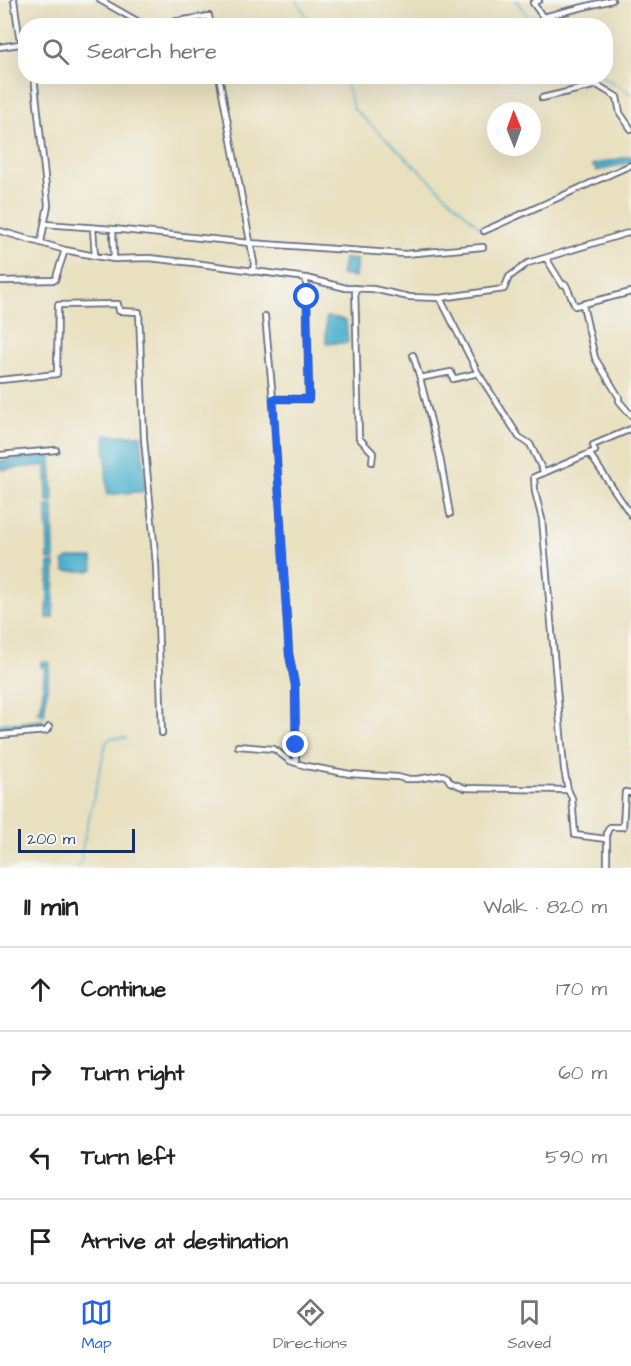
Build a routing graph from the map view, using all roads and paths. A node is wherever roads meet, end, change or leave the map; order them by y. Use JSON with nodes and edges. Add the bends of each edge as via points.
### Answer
{"nodes":[{"id":1,"x":14,"y":0,"type":"edge"},
{"id":2,"x":100,"y":0,"type":"edge"},
{"id":3,"x":539,"y":0,"type":"edge"},
{"id":4,"x":612,"y":0,"type":"edge"},
{"id":5,"x":133,"y":18,"type":"edge"},
{"id":6,"x":18,"y":29,"type":"edge"},
{"id":7,"x":18,"y":44,"type":"edge"},
{"id":8,"x":0,"y":47,"type":"edge"},
{"id":9,"x":35,"y":84,"type":"edge"},
{"id":10,"x":220,"y":84,"type":"edge"},
{"id":11,"x":542,"y":98,"type":"dead end"},
{"id":12,"x":631,"y":129,"type":"edge"},
{"id":13,"x":631,"y":165,"type":"edge"},
{"id":14,"x":45,"y":224,"type":"junction"},
{"id":15,"x":93,"y":229,"type":"junction"},
{"id":16,"x":113,"y":229,"type":"junction"},
{"id":17,"x":0,"y":231,"type":"edge"},
{"id":18,"x":484,"y":231,"type":"dead end"},
{"id":19,"x":631,"y":232,"type":"edge"},
{"id":20,"x":41,"y":242,"type":"junction"},
{"id":21,"x":250,"y":243,"type":"junction"},
{"id":22,"x":483,"y":247,"type":"dead end"},
{"id":23,"x":65,"y":250,"type":"junction"},
{"id":24,"x":95,"y":256,"type":"junction"},
{"id":25,"x":546,"y":258,"type":"junction"},
{"id":26,"x":114,"y":259,"type":"junction"},
{"id":27,"x":253,"y":272,"type":"junction"},
{"id":28,"x":306,"y":278,"type":"junction"},
{"id":29,"x":0,"y":281,"type":"edge"},
{"id":30,"x":355,"y":288,"type":"junction"},
{"id":31,"x":631,"y":292,"type":"edge"},
{"id":32,"x":440,"y":297,"type":"junction"},
{"id":33,"x":583,"y":305,"type":"junction"},
{"id":34,"x":265,"y":316,"type":"dead end"},
{"id":35,"x":413,"y":355,"type":"dead end"},
{"id":36,"x":478,"y":373,"type":"junction"},
{"id":37,"x":420,"y":378,"type":"junction"},
{"id":38,"x":0,"y":380,"type":"edge"},
{"id":39,"x":273,"y":399,"type":"junction"},
{"id":40,"x":631,"y":415,"type":"edge"},
{"id":41,"x":631,"y":429,"type":"edge"},
{"id":42,"x":56,"y":450,"type":"dead end"},
{"id":43,"x":589,"y":453,"type":"junction"},
{"id":44,"x":0,"y":455,"type":"edge"},
{"id":45,"x":372,"y":462,"type":"dead end"},
{"id":46,"x":544,"y":473,"type":"junction"},
{"id":47,"x":450,"y":514,"type":"dead end"},
{"id":48,"x":631,"y":515,"type":"edge"},
{"id":49,"x":49,"y":727,"type":"dead end"},
{"id":50,"x":162,"y":733,"type":"dead end"},
{"id":51,"x":0,"y":735,"type":"edge"},
{"id":52,"x":238,"y":746,"type":"dead end"},
{"id":53,"x":296,"y":763,"type":"junction"},
{"id":54,"x":568,"y":790,"type":"junction"},
{"id":55,"x":631,"y":793,"type":"edge"},
{"id":56,"x":623,"y":827,"type":"junction"},
{"id":57,"x":631,"y":827,"type":"edge"},
{"id":58,"x":606,"y":839,"type":"junction"},
{"id":59,"x":607,"y":868,"type":"edge"}],
"edges":[{"from":1,"to":6,"type":"street"},
{"from":2,"to":5,"type":"street"},
{"from":3,"to":4,"type":"street","via":[[533,3],[543,17]]},
{"from":7,"to":8,"type":"street"},
{"from":9,"to":14,"type":"street","via":[[48,205]]},
{"from":10,"to":21,"type":"street"},
{"from":11,"to":12,"type":"street","via":[[597,85],[617,97]]},
{"from":13,"to":18,"type":"street"},
{"from":14,"to":15,"type":"street"},
{"from":14,"to":20,"type":"street"},
{"from":15,"to":16,"type":"street"},
{"from":15,"to":24,"type":"street"},
{"from":16,"to":21,"type":"street"},
{"from":16,"to":26,"type":"street"},
{"from":17,"to":20,"type":"street"},
{"from":19,"to":25,"type":"street"},
{"from":20,"to":23,"type":"street"},
{"from":21,"to":22,"type":"street","via":[[405,254]]},
{"from":21,"to":27,"type":"street"},
{"from":23,"to":24,"type":"street"},
{"from":23,"to":29,"type":"street","via":[[55,280]]},
{"from":24,"to":26,"type":"street"},
{"from":25,"to":32,"type":"street","via":[[516,270],[504,289]]},
{"from":25,"to":33,"type":"street","via":[[566,285],[575,306]]},
{"from":26,"to":27,"type":"street","via":[[149,258]]},
{"from":27,"to":28,"type":"street"},
{"from":28,"to":30,"type":"street"},
{"from":28,"to":39,"type":"street","via":[[309,399]]},
{"from":30,"to":32,"type":"street","via":[[409,297]]},
{"from":30,"to":45,"type":"street","via":[[358,438],[374,453]]},
{"from":31,"to":33,"type":"street"},
{"from":32,"to":36,"type":"street"},
{"from":33,"to":40,"type":"street","via":[[595,358]]},
{"from":34,"to":39,"type":"street"},
{"from":35,"to":37,"type":"street"},
{"from":36,"to":37,"type":"street","via":[[453,380],[451,372]]},
{"from":36,"to":46,"type":"street","via":[[519,437],[530,444]]},
{"from":37,"to":47,"type":"street"},
{"from":38,"to":50,"type":"street","via":[[57,374],[58,305],[118,304],[119,311],[139,312],[144,439],[156,564]]},
{"from":39,"to":53,"type":"street","via":[[289,654],[295,685]]},
{"from":41,"to":43,"type":"street","via":[[593,445],[595,451]]},
{"from":42,"to":44,"type":"street"},
{"from":43,"to":46,"type":"street"},
{"from":43,"to":48,"type":"street"},
{"from":46,"to":54,"type":"street","via":[[534,477],[535,492],[542,519]]},
{"from":49,"to":51,"type":"street","via":[[46,731]]},
{"from":52,"to":53,"type":"street","via":[[274,749]]},
{"from":53,"to":54,"type":"street","via":[[350,774],[405,779],[443,776],[465,788]]},
{"from":54,"to":58,"type":"street","via":[[574,836]]},
{"from":55,"to":56,"type":"street","via":[[625,792]]},
{"from":56,"to":57,"type":"street"},
{"from":56,"to":58,"type":"street","via":[[610,827]]},
{"from":58,"to":59,"type":"street"}]}
